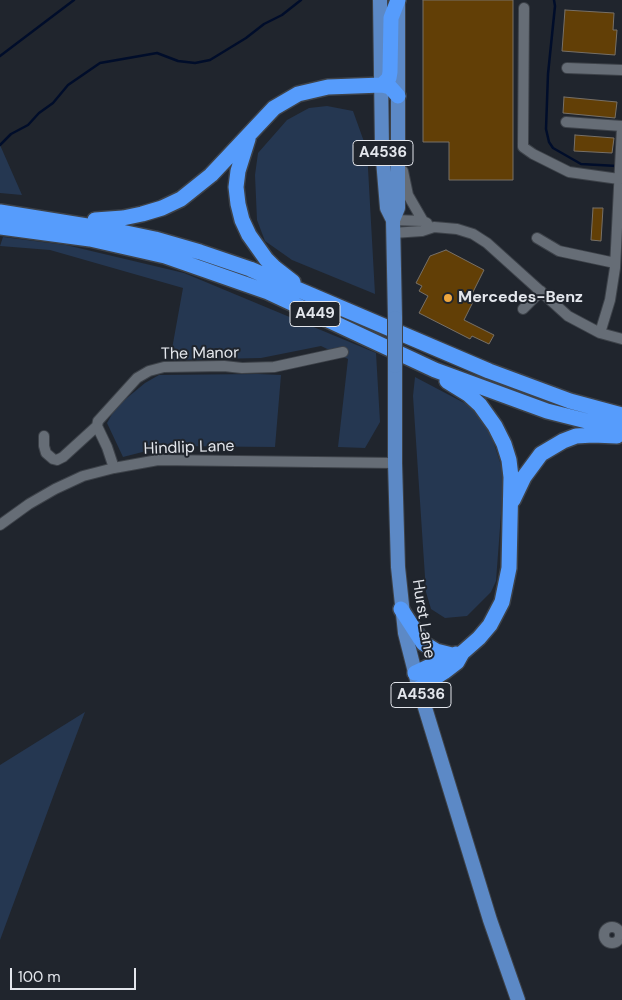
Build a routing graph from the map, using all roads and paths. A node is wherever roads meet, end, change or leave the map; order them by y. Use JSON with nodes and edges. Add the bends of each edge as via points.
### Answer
{"nodes":[{"id":1,"x":380,"y":0,"type":"edge"},
{"id":2,"x":398,"y":0,"type":"edge"},
{"id":3,"x":524,"y":8,"type":"dead end"},
{"id":4,"x":567,"y":68,"type":"dead end"},
{"id":5,"x":622,"y":70,"type":"edge"},
{"id":6,"x":382,"y":85,"type":"junction"},
{"id":7,"x":398,"y":96,"type":"junction"},
{"id":8,"x":566,"y":122,"type":"dead end"},
{"id":9,"x":622,"y":126,"type":"edge"},
{"id":10,"x":252,"y":131,"type":"junction"},
{"id":11,"x":398,"y":154,"type":"junction"},
{"id":12,"x":619,"y":179,"type":"junction"},
{"id":13,"x":0,"y":212,"type":"edge"},
{"id":14,"x":423,"y":221,"type":"junction"},
{"id":15,"x":66,"y":222,"type":"junction"},
{"id":16,"x":393,"y":226,"type":"junction"},
{"id":17,"x":0,"y":227,"type":"edge"},
{"id":18,"x":434,"y":227,"type":"junction"},
{"id":19,"x":537,"y":238,"type":"dead end"},
{"id":20,"x":619,"y":239,"type":"edge"},
{"id":21,"x":618,"y":267,"type":"edge"},
{"id":22,"x":541,"y":291,"type":"junction"},
{"id":23,"x":306,"y":293,"type":"junction"},
{"id":24,"x":522,"y":310,"type":"dead end"},
{"id":25,"x":600,"y":333,"type":"junction"},
{"id":26,"x":622,"y":339,"type":"edge"},
{"id":27,"x":343,"y":352,"type":"dead end"},
{"id":28,"x":435,"y":370,"type":"junction"},
{"id":29,"x":622,"y":415,"type":"edge"},
{"id":30,"x":97,"y":426,"type":"junction"},
{"id":31,"x":622,"y":430,"type":"edge"},
{"id":32,"x":44,"y":436,"type":"dead end"},
{"id":33,"x":622,"y":436,"type":"edge"},
{"id":34,"x":395,"y":463,"type":"junction"},
{"id":35,"x":114,"y":468,"type":"junction"},
{"id":36,"x":511,"y":503,"type":"junction"},
{"id":37,"x":0,"y":525,"type":"edge"},
{"id":38,"x":401,"y":609,"type":"junction"},
{"id":39,"x":457,"y":654,"type":"junction"},
{"id":40,"x":417,"y":680,"type":"junction"},
{"id":41,"x":518,"y":1000,"type":"edge"}],
"edges":[{"from":1,"to":6,"type":"main road"},
{"from":2,"to":6,"type":"highway","via":[[391,18],[389,78]]},
{"from":2,"to":7,"type":"main road"},
{"from":3,"to":12,"type":"street","via":[[523,147],[569,172]]},
{"from":4,"to":5,"type":"street"},
{"from":6,"to":7,"type":"highway","via":[[390,87]]},
{"from":6,"to":10,"type":"highway","via":[[328,87],[298,94],[274,108]]},
{"from":6,"to":16,"type":"main road","number":"A4536","via":[[385,194]]},
{"from":7,"to":11,"type":"main road","number":"A4536"},
{"from":8,"to":9,"type":"street"},
{"from":9,"to":12,"type":"street"},
{"from":10,"to":15,"type":"highway","via":[[212,175],[162,208],[123,218]]},
{"from":10,"to":23,"type":"highway","via":[[236,187],[242,220],[266,259]]},
{"from":11,"to":14,"type":"street","via":[[408,195]]},
{"from":11,"to":16,"type":"main road","number":"A4536","via":[[398,208]]},
{"from":12,"to":20,"type":"street"},
{"from":13,"to":15,"type":"highway","number":"A449"},
{"from":14,"to":16,"type":"street"},
{"from":14,"to":18,"type":"street"},
{"from":15,"to":23,"type":"highway","number":"A449","via":[[173,244]]},
{"from":16,"to":18,"type":"street","via":[[422,230]]},
{"from":16,"to":34,"type":"main road","name":"Hurst Lane","number":"A4536","bridge":true},
{"from":17,"to":28,"type":"highway","number":"A449","via":[[90,239],[165,256],[268,292]]},
{"from":18,"to":22,"type":"street","via":[[465,231],[480,238]]},
{"from":19,"to":21,"type":"street","via":[[559,251]]},
{"from":20,"to":21,"type":"street"},
{"from":21,"to":25,"type":"street"},
{"from":22,"to":24,"type":"street"},
{"from":22,"to":25,"type":"street","via":[[568,316]]},
{"from":23,"to":29,"type":"highway","number":"A449","via":[[489,372]]},
{"from":25,"to":26,"type":"street"},
{"from":27,"to":30,"type":"street","name":"The Manor","via":[[274,367],[164,367],[149,371],[136,378],[104,412]]},
{"from":28,"to":31,"type":"highway","number":"A449","via":[[547,411]]},
{"from":28,"to":36,"type":"highway","via":[[480,404],[495,426],[509,460]]},
{"from":30,"to":32,"type":"street","name":"The Manor","via":[[57,460],[46,453]]},
{"from":30,"to":35,"type":"street"},
{"from":33,"to":36,"type":"highway","via":[[576,436],[541,454]]},
{"from":34,"to":35,"type":"street","name":"Hindlip Lane","via":[[158,460]]},
{"from":34,"to":38,"type":"main road","name":"Hurst Lane","number":"A4536"},
{"from":35,"to":37,"type":"street","name":"Hindlip Lane","via":[[83,476],[55,489]]},
{"from":36,"to":39,"type":"highway","via":[[508,574],[502,602],[490,626]]},
{"from":38,"to":39,"type":"highway","via":[[423,643],[436,651]]},
{"from":38,"to":40,"type":"main road","name":"Hurst Lane","number":"A4536"},
{"from":39,"to":40,"type":"highway"},
{"from":40,"to":41,"type":"main road","name":"Hurst Lane","number":"A4536","via":[[490,920]]}]}
